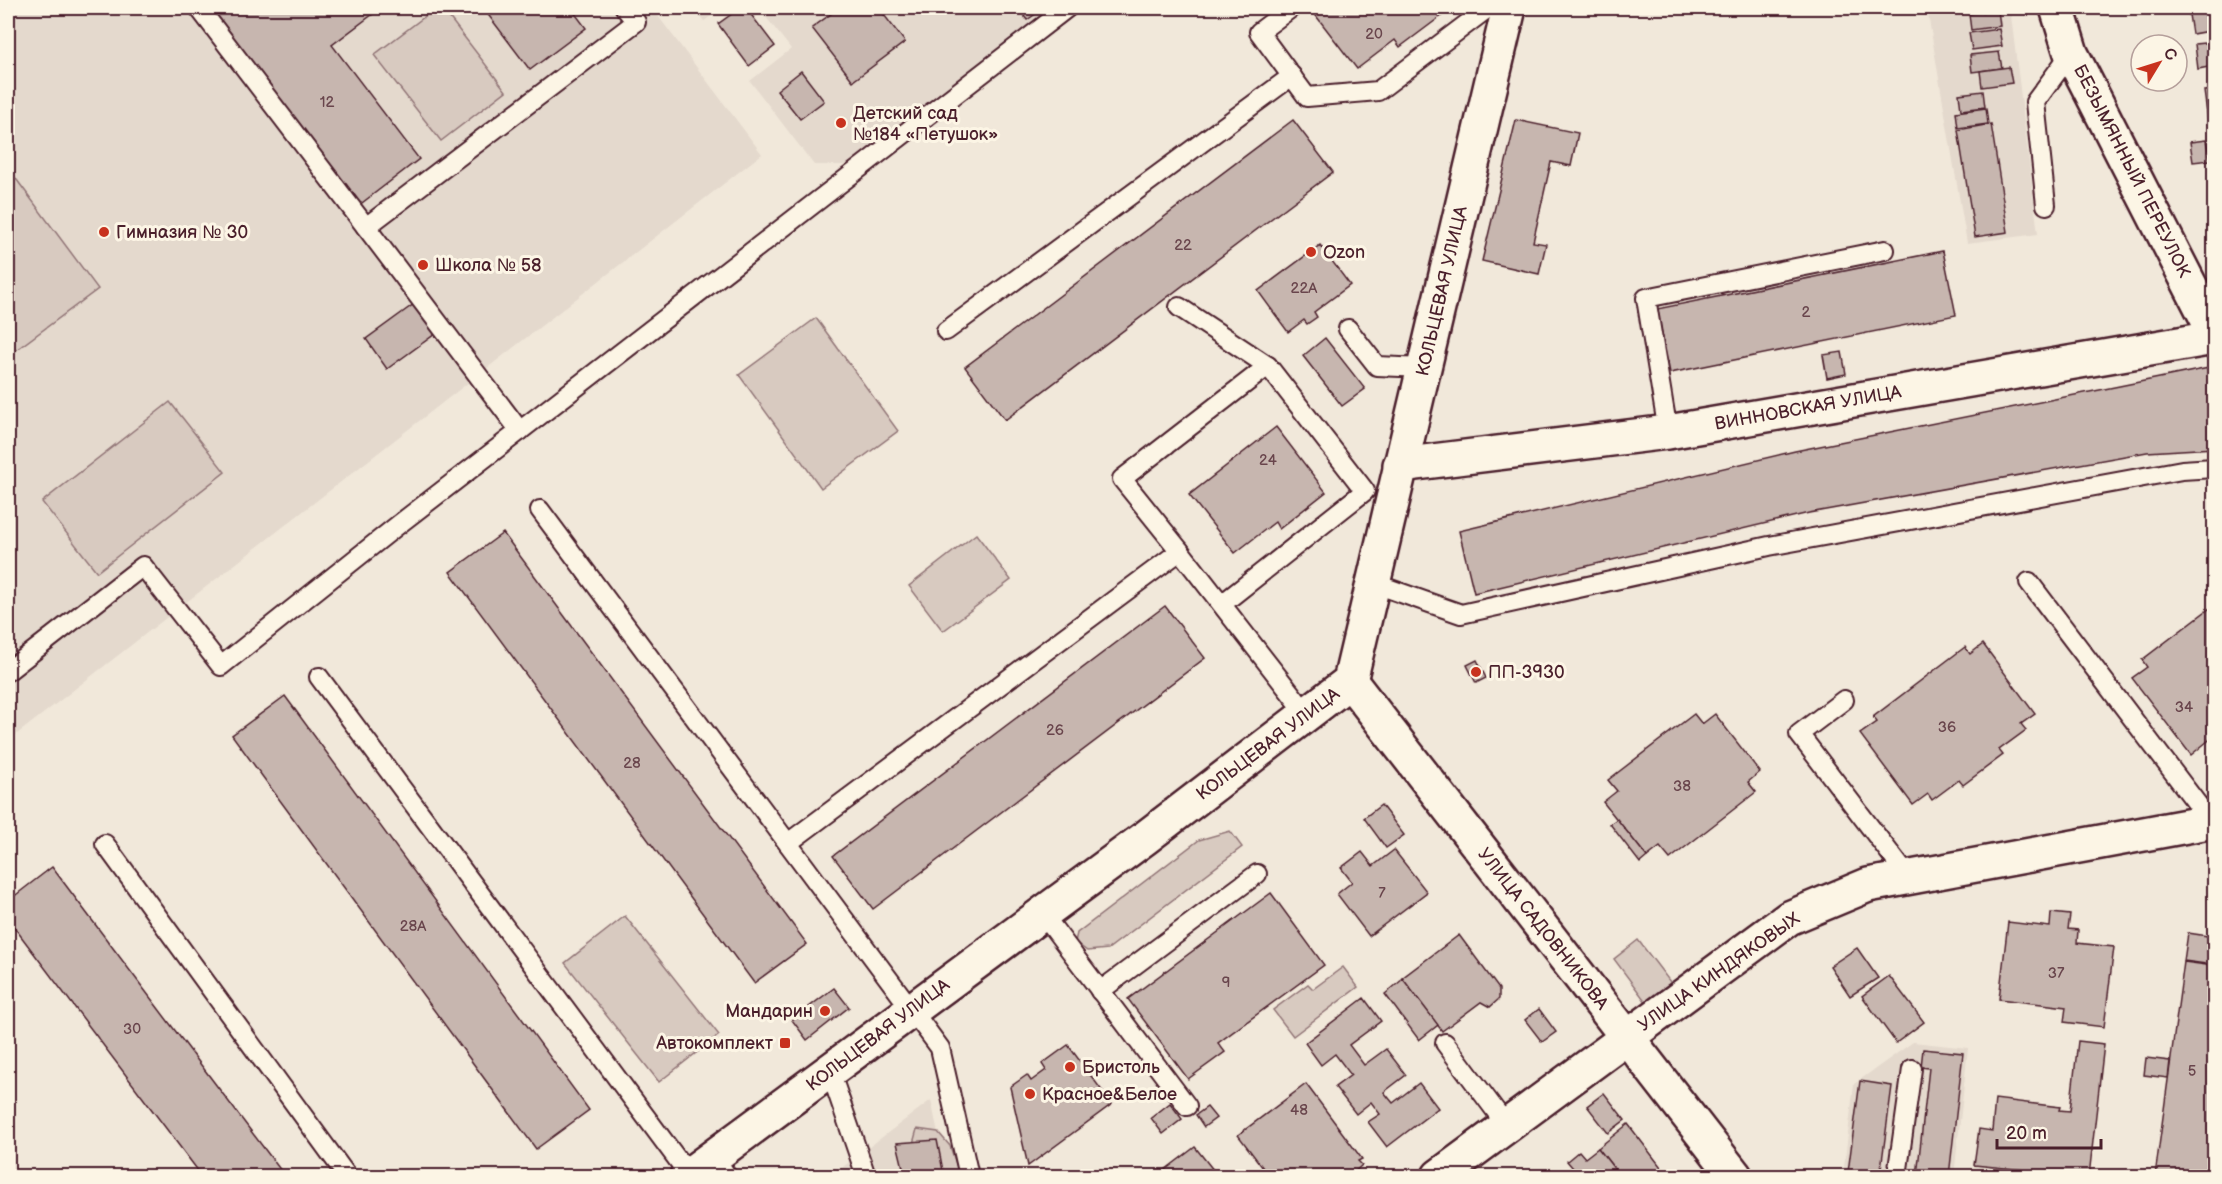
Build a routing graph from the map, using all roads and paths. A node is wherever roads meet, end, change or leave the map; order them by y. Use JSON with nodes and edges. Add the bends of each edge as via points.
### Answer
{"nodes":[{"id":1,"x":199,"y":8,"type":"edge"},
{"id":2,"x":625,"y":8,"type":"edge"},
{"id":3,"x":1067,"y":8,"type":"edge"},
{"id":4,"x":1291,"y":8,"type":"edge"},
{"id":5,"x":2057,"y":8,"type":"edge"},
{"id":6,"x":1495,"y":12,"type":"edge"},
{"id":7,"x":2071,"y":53,"type":"junction"},
{"id":8,"x":1292,"y":76,"type":"junction"},
{"id":9,"x":2046,"y":204,"type":"dead end"},
{"id":10,"x":366,"y":227,"type":"junction"},
{"id":11,"x":1885,"y":250,"type":"dead end"},
{"id":12,"x":1179,"y":307,"type":"dead end"},
{"id":13,"x":1348,"y":329,"type":"dead end"},
{"id":14,"x":946,"y":331,"type":"dead end"},
{"id":15,"x":2214,"y":332,"type":"edge"},
{"id":16,"x":2214,"y":338,"type":"edge"},
{"id":17,"x":1268,"y":366,"type":"junction"},
{"id":18,"x":1424,"y":368,"type":"junction"},
{"id":19,"x":519,"y":431,"type":"junction"},
{"id":20,"x":1668,"y":432,"type":"junction"},
{"id":21,"x":1400,"y":465,"type":"junction"},
{"id":22,"x":2214,"y":468,"type":"edge"},
{"id":23,"x":1379,"y":495,"type":"junction"},
{"id":24,"x":540,"y":510,"type":"dead end"},
{"id":25,"x":1180,"y":551,"type":"junction"},
{"id":26,"x":2029,"y":582,"type":"dead end"},
{"id":27,"x":1373,"y":583,"type":"junction"},
{"id":28,"x":1222,"y":604,"type":"junction"},
{"id":29,"x":8,"y":671,"type":"edge"},
{"id":30,"x":319,"y":677,"type":"dead end"},
{"id":31,"x":1350,"y":681,"type":"junction"},
{"id":32,"x":1844,"y":700,"type":"dead end"},
{"id":33,"x":1307,"y":714,"type":"junction"},
{"id":34,"x":2213,"y":821,"type":"edge"},
{"id":35,"x":788,"y":843,"type":"junction"},
{"id":36,"x":105,"y":844,"type":"dead end"},
{"id":37,"x":1257,"y":874,"type":"dead end"},
{"id":38,"x":1909,"y":878,"type":"junction"},
{"id":39,"x":1042,"y":913,"type":"junction"},
{"id":40,"x":1100,"y":991,"type":"junction"},
{"id":41,"x":912,"y":1010,"type":"junction"},
{"id":42,"x":1627,"y":1037,"type":"junction"},
{"id":43,"x":1445,"y":1043,"type":"dead end"},
{"id":44,"x":1912,"y":1069,"type":"dead end"},
{"id":45,"x":830,"y":1071,"type":"junction"},
{"id":46,"x":1187,"y":1106,"type":"dead end"},
{"id":47,"x":1508,"y":1126,"type":"junction"},
{"id":48,"x":704,"y":1171,"type":"edge"},
{"id":49,"x":347,"y":1176,"type":"edge"},
{"id":50,"x":866,"y":1176,"type":"edge"},
{"id":51,"x":969,"y":1176,"type":"edge"},
{"id":52,"x":1439,"y":1176,"type":"edge"},
{"id":53,"x":1735,"y":1176,"type":"edge"},
{"id":54,"x":1897,"y":1176,"type":"edge"}],
"edges":[{"from":1,"to":10,"type":"lane"},
{"from":2,"to":10,"type":"lane","via":[[636,22]]},
{"from":3,"to":19,"type":"lane"},
{"from":4,"to":8,"type":"lane","via":[[1259,32]]},
{"from":5,"to":7,"type":"street","name":"БЕЗЫМЯННЫЙ ПЕРЕУЛОК"},
{"from":6,"to":8,"type":"lane","via":[[1378,91],[1307,97]]},
{"from":6,"to":18,"type":"street","name":"КОЛЬЦЕВАЯ УЛИЦА"},
{"from":7,"to":9,"type":"lane","via":[[2036,102]]},
{"from":7,"to":15,"type":"street","name":"БЕЗЫМЯННЫЙ ПЕРЕУЛОК"},
{"from":8,"to":14,"type":"lane"},
{"from":10,"to":19,"type":"lane"},
{"from":11,"to":20,"type":"lane","via":[[1646,298]]},
{"from":12,"to":17,"type":"lane"},
{"from":13,"to":18,"type":"lane","via":[[1377,366]]},
{"from":16,"to":20,"type":"street","name":"ВИННОВСКАЯ УЛИЦА"},
{"from":17,"to":23,"type":"lane"},
{"from":17,"to":25,"type":"lane","via":[[1122,479]]},
{"from":18,"to":21,"type":"street","name":"КОЛЬЦЕВАЯ УЛИЦА"},
{"from":19,"to":29,"type":"lane","via":[[221,666],[143,566]]},
{"from":20,"to":21,"type":"street","name":"ВИННОВСКАЯ УЛИЦА"},
{"from":21,"to":23,"type":"street","name":"КОЛЬЦЕВАЯ УЛИЦА"},
{"from":22,"to":27,"type":"lane","via":[[2182,470],[1769,546],[1461,614]]},
{"from":23,"to":27,"type":"street","name":"КОЛЬЦЕВАЯ УЛИЦА"},
{"from":23,"to":28,"type":"lane"},
{"from":24,"to":35,"type":"lane"},
{"from":25,"to":28,"type":"lane"},
{"from":25,"to":35,"type":"lane"},
{"from":26,"to":34,"type":"lane"},
{"from":27,"to":31,"type":"street","name":"КОЛЬЦЕВАЯ УЛИЦА"},
{"from":28,"to":33,"type":"lane"},
{"from":30,"to":48,"type":"lane"},
{"from":31,"to":33,"type":"street","name":"КОЛЬЦЕВАЯ УЛИЦА"},
{"from":31,"to":42,"type":"street","name":"УЛИЦА САДОВНИКОВА"},
{"from":32,"to":38,"type":"lane","via":[[1799,734]]},
{"from":33,"to":39,"type":"street","name":"КОЛЬЦЕВАЯ УЛИЦА"},
{"from":34,"to":38,"type":"street","name":"УЛИЦА КИНДЯКОВЫХ"},
{"from":35,"to":41,"type":"lane"},
{"from":36,"to":49,"type":"lane"},
{"from":37,"to":40,"type":"lane"},
{"from":38,"to":42,"type":"street","name":"УЛИЦА КИНДЯКОВЫХ","via":[[1868,885],[1789,918]]},
{"from":39,"to":40,"type":"lane"},
{"from":39,"to":41,"type":"street","name":"КОЛЬЦЕВАЯ УЛИЦА"},
{"from":40,"to":46,"type":"lane"},
{"from":41,"to":45,"type":"street","name":"КОЛЬЦЕВАЯ УЛИЦА"},
{"from":41,"to":51,"type":"lane","via":[[940,1048]]},
{"from":42,"to":47,"type":"street","name":"УЛИЦА КИНДЯКОВЫХ"},
{"from":42,"to":53,"type":"street","name":"УЛИЦА САДОВНИКОВА"},
{"from":43,"to":47,"type":"lane"},
{"from":44,"to":54,"type":"lane"},
{"from":45,"to":48,"type":"street","name":"КОЛЬЦЕВАЯ УЛИЦА"},
{"from":45,"to":50,"type":"lane"},
{"from":47,"to":52,"type":"street","name":"УЛИЦА КИНДЯКОВЫХ"}]}
